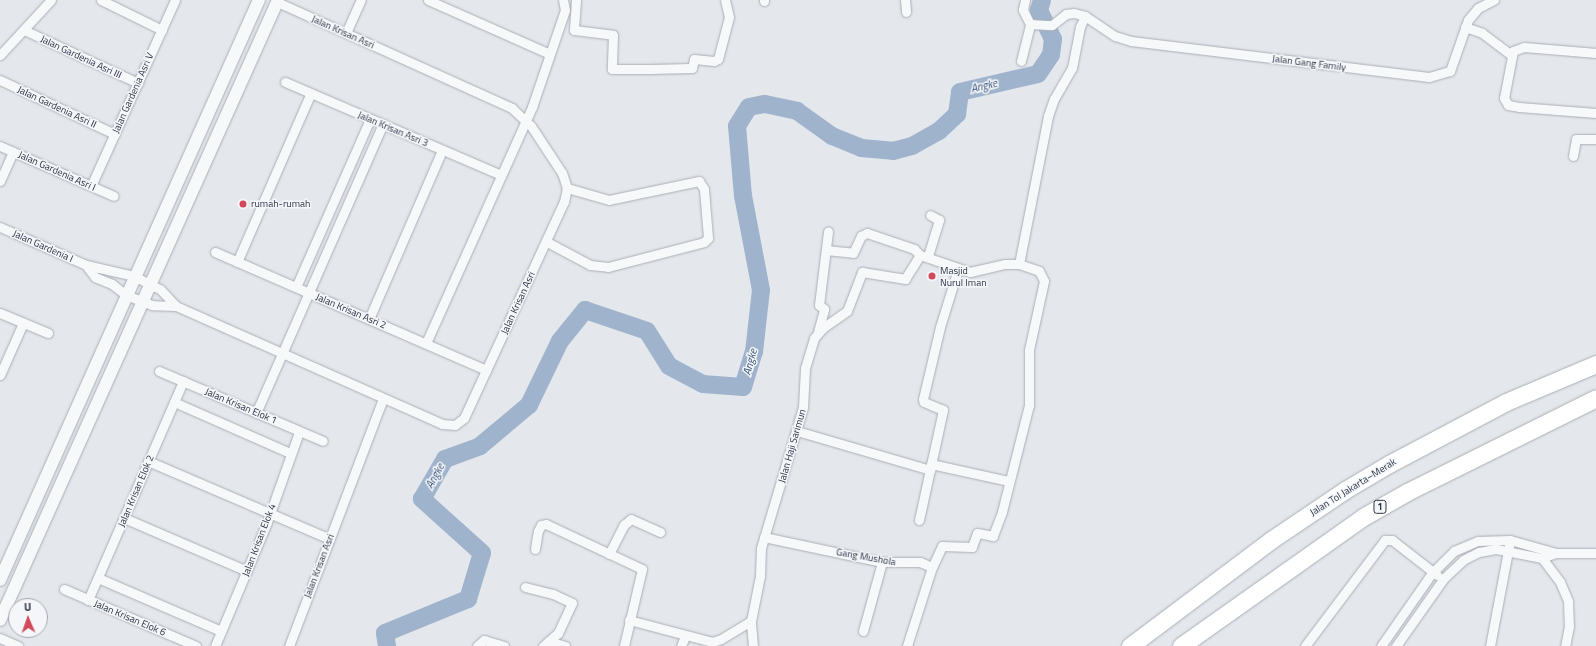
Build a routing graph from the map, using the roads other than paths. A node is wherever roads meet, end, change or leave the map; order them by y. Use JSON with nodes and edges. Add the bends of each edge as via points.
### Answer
{"nodes":[{"id":1,"x":51,"y":0,"type":"edge"},
{"id":2,"x":100,"y":0,"type":"edge"},
{"id":3,"x":176,"y":0,"type":"edge"},
{"id":4,"x":361,"y":0,"type":"edge"},
{"id":5,"x":428,"y":0,"type":"edge"},
{"id":6,"x":563,"y":0,"type":"edge"},
{"id":7,"x":576,"y":0,"type":"edge"},
{"id":8,"x":905,"y":0,"type":"edge"},
{"id":9,"x":1025,"y":0,"type":"edge"},
{"id":10,"x":1494,"y":0,"type":"edge"},
{"id":11,"x":726,"y":2,"type":"edge"},
{"id":12,"x":258,"y":3,"type":"edge"},
{"id":13,"x":275,"y":5,"type":"edge"},
{"id":14,"x":906,"y":12,"type":"dead end"},
{"id":15,"x":1085,"y":16,"type":"junction"},
{"id":16,"x":1034,"y":24,"type":"junction"},
{"id":17,"x":1465,"y":27,"type":"junction"},
{"id":18,"x":24,"y":30,"type":"junction"},
{"id":19,"x":162,"y":30,"type":"junction"},
{"id":20,"x":346,"y":34,"type":"junction"},
{"id":21,"x":1596,"y":53,"type":"edge"},
{"id":22,"x":550,"y":54,"type":"junction"},
{"id":23,"x":0,"y":55,"type":"edge"},
{"id":24,"x":1511,"y":55,"type":"junction"},
{"id":25,"x":1021,"y":61,"type":"dead end"},
{"id":26,"x":0,"y":80,"type":"edge"},
{"id":27,"x":285,"y":82,"type":"dead end"},
{"id":28,"x":138,"y":83,"type":"junction"},
{"id":29,"x":311,"y":93,"type":"junction"},
{"id":30,"x":1596,"y":113,"type":"edge"},
{"id":31,"x":370,"y":119,"type":"junction"},
{"id":32,"x":526,"y":120,"type":"junction"},
{"id":33,"x":383,"y":124,"type":"junction"},
{"id":34,"x":115,"y":134,"type":"junction"},
{"id":35,"x":1596,"y":139,"type":"edge"},
{"id":36,"x":0,"y":146,"type":"edge"},
{"id":37,"x":442,"y":150,"type":"junction"},
{"id":38,"x":13,"y":152,"type":"junction"},
{"id":39,"x":1573,"y":156,"type":"dead end"},
{"id":40,"x":501,"y":175,"type":"junction"},
{"id":41,"x":0,"y":182,"type":"edge"},
{"id":42,"x":91,"y":186,"type":"junction"},
{"id":43,"x":567,"y":188,"type":"junction"},
{"id":44,"x":114,"y":196,"type":"dead end"},
{"id":45,"x":930,"y":215,"type":"dead end"},
{"id":46,"x":0,"y":227,"type":"edge"},
{"id":47,"x":828,"y":232,"type":"dead end"},
{"id":48,"x":547,"y":242,"type":"junction"},
{"id":49,"x":826,"y":250,"type":"junction"},
{"id":50,"x":215,"y":252,"type":"dead end"},
{"id":51,"x":924,"y":255,"type":"junction"},
{"id":52,"x":237,"y":262,"type":"junction"},
{"id":53,"x":1019,"y":264,"type":"junction"},
{"id":54,"x":86,"y":265,"type":"junction"},
{"id":55,"x":958,"y":269,"type":"junction"},
{"id":56,"x":117,"y":273,"type":"junction"},
{"id":57,"x":134,"y":276,"type":"junction"},
{"id":58,"x":149,"y":283,"type":"junction"},
{"id":59,"x":112,"y":284,"type":"junction"},
{"id":60,"x":296,"y":287,"type":"junction"},
{"id":61,"x":309,"y":293,"type":"junction"},
{"id":62,"x":126,"y":295,"type":"junction"},
{"id":63,"x":141,"y":302,"type":"junction"},
{"id":64,"x":176,"y":306,"type":"junction"},
{"id":65,"x":0,"y":313,"type":"edge"},
{"id":66,"x":369,"y":318,"type":"junction"},
{"id":67,"x":23,"y":323,"type":"junction"},
{"id":68,"x":818,"y":332,"type":"junction"},
{"id":69,"x":48,"y":333,"type":"dead end"},
{"id":70,"x":426,"y":343,"type":"junction"},
{"id":71,"x":282,"y":354,"type":"junction"},
{"id":72,"x":1596,"y":364,"type":"edge"},
{"id":73,"x":487,"y":370,"type":"junction"},
{"id":74,"x":159,"y":371,"type":"dead end"},
{"id":75,"x":0,"y":375,"type":"edge"},
{"id":76,"x":183,"y":381,"type":"junction"},
{"id":77,"x":1596,"y":398,"type":"edge"},
{"id":78,"x":383,"y":399,"type":"junction"},
{"id":79,"x":174,"y":402,"type":"junction"},
{"id":80,"x":256,"y":413,"type":"junction"},
{"id":81,"x":797,"y":431,"type":"junction"},
{"id":82,"x":299,"y":432,"type":"junction"},
{"id":83,"x":323,"y":441,"type":"dead end"},
{"id":84,"x":290,"y":453,"type":"junction"},
{"id":85,"x":148,"y":461,"type":"junction"},
{"id":86,"x":931,"y":467,"type":"junction"},
{"id":87,"x":1009,"y":481,"type":"junction"},
{"id":88,"x":271,"y":513,"type":"junction"},
{"id":89,"x":124,"y":518,"type":"junction"},
{"id":90,"x":919,"y":520,"type":"dead end"},
{"id":91,"x":660,"y":532,"type":"dead end"},
{"id":92,"x":764,"y":538,"type":"junction"},
{"id":93,"x":330,"y":539,"type":"junction"},
{"id":94,"x":1510,"y":540,"type":"junction"},
{"id":95,"x":535,"y":549,"type":"dead end"},
{"id":96,"x":1508,"y":550,"type":"junction"},
{"id":97,"x":1558,"y":553,"type":"junction"},
{"id":98,"x":1596,"y":553,"type":"edge"},
{"id":99,"x":609,"y":554,"type":"junction"},
{"id":100,"x":1542,"y":558,"type":"junction"},
{"id":101,"x":882,"y":562,"type":"junction"},
{"id":102,"x":932,"y":567,"type":"junction"},
{"id":103,"x":247,"y":571,"type":"junction"},
{"id":104,"x":1432,"y":573,"type":"junction"},
{"id":105,"x":98,"y":578,"type":"junction"},
{"id":106,"x":1444,"y":578,"type":"junction"},
{"id":107,"x":0,"y":580,"type":"edge"},
{"id":108,"x":525,"y":587,"type":"dead end"},
{"id":109,"x":64,"y":589,"type":"dead end"},
{"id":110,"x":88,"y":600,"type":"junction"},
{"id":111,"x":0,"y":620,"type":"edge"},
{"id":112,"x":629,"y":620,"type":"junction"},
{"id":113,"x":751,"y":621,"type":"junction"},
{"id":114,"x":221,"y":631,"type":"junction"},
{"id":115,"x":863,"y":631,"type":"dead end"},
{"id":116,"x":685,"y":636,"type":"junction"},
{"id":117,"x":0,"y":638,"type":"edge"},
{"id":118,"x":546,"y":643,"type":"edge"},
{"id":119,"x":18,"y":646,"type":"edge"},
{"id":120,"x":196,"y":646,"type":"edge"},
{"id":121,"x":215,"y":646,"type":"edge"},
{"id":122,"x":289,"y":646,"type":"edge"},
{"id":123,"x":477,"y":646,"type":"edge"},
{"id":124,"x":504,"y":646,"type":"edge"},
{"id":125,"x":565,"y":646,"type":"edge"},
{"id":126,"x":624,"y":646,"type":"edge"},
{"id":127,"x":681,"y":646,"type":"edge"},
{"id":128,"x":753,"y":646,"type":"edge"},
{"id":129,"x":907,"y":646,"type":"edge"},
{"id":130,"x":1130,"y":646,"type":"edge"},
{"id":131,"x":1181,"y":646,"type":"edge"},
{"id":132,"x":1305,"y":646,"type":"edge"},
{"id":133,"x":1382,"y":646,"type":"edge"},
{"id":134,"x":1396,"y":646,"type":"edge"},
{"id":135,"x":1490,"y":646,"type":"edge"},
{"id":136,"x":1565,"y":646,"type":"edge"}],
"edges":[{"from":1,"to":18,"type":"street"},
{"from":2,"to":19,"type":"street"},
{"from":3,"to":19,"type":"street","name":"Jalan Gardenia Asri V"},
{"from":4,"to":20,"type":"street"},
{"from":5,"to":22,"type":"street"},
{"from":6,"to":22,"type":"street","via":[[565,10]]},
{"from":7,"to":11,"type":"street","via":[[574,30],[613,35],[612,69],[692,68],[694,59],[718,59],[729,17]]},
{"from":8,"to":14,"type":"street"},
{"from":9,"to":16,"type":"street","via":[[1023,10]]},
{"from":10,"to":17,"type":"street","name":"Jalan Gang Family","via":[[1478,8]]},
{"from":12,"to":13,"type":"street","via":[[266,13]]},
{"from":12,"to":57,"type":"street"},
{"from":13,"to":20,"type":"street","name":"Jalan Krisan Asri"},
{"from":13,"to":58,"type":"street"},
{"from":15,"to":16,"type":"street","name":"Jalan Gang Family","via":[[1070,13],[1053,23]]},
{"from":15,"to":17,"type":"street","name":"Jalan Gang Family","via":[[1114,36],[1138,42],[1429,77],[1450,71]]},
{"from":15,"to":53,"type":"street","via":[[1074,60],[1050,107]]},
{"from":16,"to":25,"type":"street"},
{"from":17,"to":24,"type":"street","via":[[1482,33]]},
{"from":18,"to":23,"type":"street"},
{"from":18,"to":28,"type":"street","name":"Jalan Gardenia Asri III"},
{"from":19,"to":28,"type":"street","name":"Jalan Gardenia Asri V"},
{"from":20,"to":32,"type":"street","name":"Jalan Krisan Asri","via":[[512,108]]},
{"from":21,"to":24,"type":"street","via":[[1524,47],[1513,51]]},
{"from":22,"to":32,"type":"street"},
{"from":24,"to":30,"type":"street","via":[[1504,91],[1508,105]]},
{"from":26,"to":34,"type":"street","name":"Jalan Gardenia Asri II"},
{"from":27,"to":29,"type":"street","name":"Jalan Krisan Asri 3"},
{"from":28,"to":34,"type":"street","name":"Jalan Gardenia Asri V"},
{"from":29,"to":31,"type":"street","name":"Jalan Krisan Asri 3"},
{"from":29,"to":52,"type":"street"},
{"from":31,"to":33,"type":"street","name":"Jalan Krisan Asri 3"},
{"from":31,"to":60,"type":"street"},
{"from":32,"to":40,"type":"street"},
{"from":32,"to":43,"type":"street","name":"Jalan Krisan Asri","via":[[562,173]]},
{"from":33,"to":37,"type":"street","name":"Jalan Krisan Asri 3"},
{"from":33,"to":61,"type":"street"},
{"from":34,"to":42,"type":"street","name":"Jalan Gardenia Asri V"},
{"from":35,"to":39,"type":"street","via":[[1576,139]]},
{"from":36,"to":38,"type":"street","name":"Jalan Gardenia Asri I"},
{"from":37,"to":40,"type":"street","name":"Jalan Krisan Asri 3"},
{"from":37,"to":66,"type":"street"},
{"from":38,"to":41,"type":"street"},
{"from":38,"to":42,"type":"street","name":"Jalan Gardenia Asri I"},
{"from":40,"to":70,"type":"street"},
{"from":42,"to":44,"type":"street","name":"Jalan Gardenia Asri I"},
{"from":43,"to":48,"type":"street","name":"Jalan Krisan Asri","via":[[564,202]]},
{"from":43,"to":48,"type":"street","via":[[609,200],[699,182],[704,189],[708,238],[704,242],[608,267],[590,265]]},
{"from":45,"to":51,"type":"street","via":[[939,220]]},
{"from":46,"to":54,"type":"street","name":"Jalan Gardenia I"},
{"from":47,"to":49,"type":"street"},
{"from":48,"to":73,"type":"street","name":"Jalan Krisan Asri"},
{"from":49,"to":51,"type":"street","via":[[854,253],[860,236],[867,233]]},
{"from":49,"to":68,"type":"street","name":"Jalan Haji Sarimun","via":[[819,305],[824,309]]},
{"from":50,"to":52,"type":"street","name":"Jalan Krisan Asri 2"},
{"from":51,"to":55,"type":"street"},
{"from":51,"to":68,"type":"street","via":[[905,279],[862,272],[847,311]]},
{"from":52,"to":60,"type":"street","name":"Jalan Krisan Asri 2"},
{"from":53,"to":55,"type":"street","via":[[1005,264],[979,271]]},
{"from":53,"to":87,"type":"street","via":[[1043,274],[1044,289],[1029,350],[1029,405]]},
{"from":54,"to":56,"type":"street","name":"Jalan Gardenia I"},
{"from":54,"to":59,"type":"street","name":"Jalan Gardenia I","via":[[95,277]]},
{"from":55,"to":86,"type":"street","via":[[940,327],[923,399],[924,402],[943,408]]},
{"from":56,"to":57,"type":"street","name":"Jalan Gardenia I"},
{"from":56,"to":59,"type":"street"},
{"from":57,"to":58,"type":"street","name":"Jalan Gardenia I"},
{"from":57,"to":62,"type":"street"},
{"from":58,"to":63,"type":"street"},
{"from":58,"to":64,"type":"street","name":"Jalan Gardenia I","via":[[169,296]]},
{"from":59,"to":62,"type":"street","name":"Jalan Gardenia I"},
{"from":60,"to":61,"type":"street","name":"Jalan Krisan Asri 2"},
{"from":61,"to":66,"type":"street","name":"Jalan Krisan Asri 2"},
{"from":61,"to":71,"type":"street"},
{"from":62,"to":63,"type":"street","name":"Jalan Gardenia I"},
{"from":62,"to":107,"type":"street"},
{"from":63,"to":64,"type":"street","name":"Jalan Gardenia I","via":[[164,308]]},
{"from":63,"to":111,"type":"street"},
{"from":64,"to":71,"type":"street"},
{"from":65,"to":67,"type":"street"},
{"from":66,"to":70,"type":"street","name":"Jalan Krisan Asri 2"},
{"from":67,"to":69,"type":"street"},
{"from":67,"to":75,"type":"street"},
{"from":68,"to":81,"type":"street","name":"Jalan Haji Sarimun","via":[[805,368],[804,407]]},
{"from":70,"to":73,"type":"street","name":"Jalan Krisan Asri 2"},
{"from":71,"to":78,"type":"street"},
{"from":71,"to":80,"type":"street"},
{"from":72,"to":130,"type":"highway","name":"Jalan Tol Jakarta–Merak","via":[[1506,402],[1345,490],[1271,540]]},
{"from":73,"to":78,"type":"street","name":"Jalan Krisan Asri","via":[[464,418],[455,425],[442,424]]},
{"from":74,"to":76,"type":"street","name":"Jalan Krisan Elok 1"},
{"from":76,"to":79,"type":"street","name":"Jalan Krisan Elok 2"},
{"from":76,"to":80,"type":"street","name":"Jalan Krisan Elok 1"},
{"from":77,"to":131,"type":"highway","number":"1","via":[[1407,492],[1363,517]]},
{"from":78,"to":93,"type":"street","name":"Jalan Krisan Asri"},
{"from":79,"to":84,"type":"street"},
{"from":79,"to":85,"type":"street","name":"Jalan Krisan Elok 2"},
{"from":80,"to":82,"type":"street","name":"Jalan Krisan Elok 1"},
{"from":81,"to":86,"type":"street"},
{"from":81,"to":92,"type":"street","name":"Jalan Haji Sarimun"},
{"from":82,"to":83,"type":"street","name":"Jalan Krisan Elok 1"},
{"from":82,"to":84,"type":"street","name":"Jalan Krisan Elok 4"},
{"from":84,"to":88,"type":"street","name":"Jalan Krisan Elok 4"},
{"from":85,"to":88,"type":"street"},
{"from":85,"to":89,"type":"street","name":"Jalan Krisan Elok 2"},
{"from":86,"to":87,"type":"street"},
{"from":86,"to":90,"type":"street"},
{"from":87,"to":102,"type":"street","via":[[993,536],[977,533],[972,547],[942,546]]},
{"from":88,"to":93,"type":"street"},
{"from":88,"to":103,"type":"street","name":"Jalan Krisan Elok 4"},
{"from":89,"to":103,"type":"street"},
{"from":89,"to":105,"type":"street","name":"Jalan Krisan Elok 2"},
{"from":91,"to":99,"type":"street","via":[[631,518]]},
{"from":92,"to":101,"type":"street","name":"Gang Mushola"},
{"from":92,"to":113,"type":"street","name":"Jalan Haji Sarimun","via":[[760,553],[759,583]]},
{"from":93,"to":122,"type":"street","name":"Jalan Krisan Asri"},
{"from":94,"to":96,"type":"street"},
{"from":94,"to":97,"type":"street"},
{"from":94,"to":104,"type":"street","via":[[1478,541],[1454,551]]},
{"from":95,"to":99,"type":"street","via":[[538,531],[545,524]]},
{"from":96,"to":100,"type":"street"},
{"from":96,"to":106,"type":"street","via":[[1479,552],[1463,560]]},
{"from":96,"to":135,"type":"street"},
{"from":97,"to":98,"type":"street"},
{"from":97,"to":100,"type":"street"},
{"from":99,"to":112,"type":"street","via":[[643,570]]},
{"from":100,"to":136,"type":"street","via":[[1560,582],[1568,601],[1569,626]]},
{"from":101,"to":102,"type":"street","name":"Gang Mushola","via":[[920,562]]},
{"from":101,"to":115,"type":"street"},
{"from":102,"to":129,"type":"street"},
{"from":103,"to":114,"type":"street","name":"Jalan Krisan Elok 4"},
{"from":104,"to":106,"type":"street"},
{"from":104,"to":132,"type":"street","via":[[1392,540],[1385,540]]},
{"from":104,"to":133,"type":"street"},
{"from":105,"to":110,"type":"street","name":"Jalan Krisan Elok 2"},
{"from":105,"to":114,"type":"street"},
{"from":106,"to":134,"type":"street"},
{"from":108,"to":118,"type":"street","via":[[553,594],[572,603],[558,633]]},
{"from":109,"to":110,"type":"street","name":"Jalan Krisan Elok 6"},
{"from":110,"to":120,"type":"street","name":"Jalan Krisan Elok 6"},
{"from":112,"to":116,"type":"street"},
{"from":112,"to":126,"type":"street"},
{"from":113,"to":116,"type":"street","via":[[717,641]]},
{"from":113,"to":128,"type":"street","name":"Jalan Haji Sarimun"},
{"from":114,"to":121,"type":"street","name":"Jalan Krisan Elok 4"},
{"from":116,"to":127,"type":"street"},
{"from":117,"to":119,"type":"street"},
{"from":118,"to":125,"type":"street"},
{"from":123,"to":124,"type":"street","via":[[484,640]]}]}
